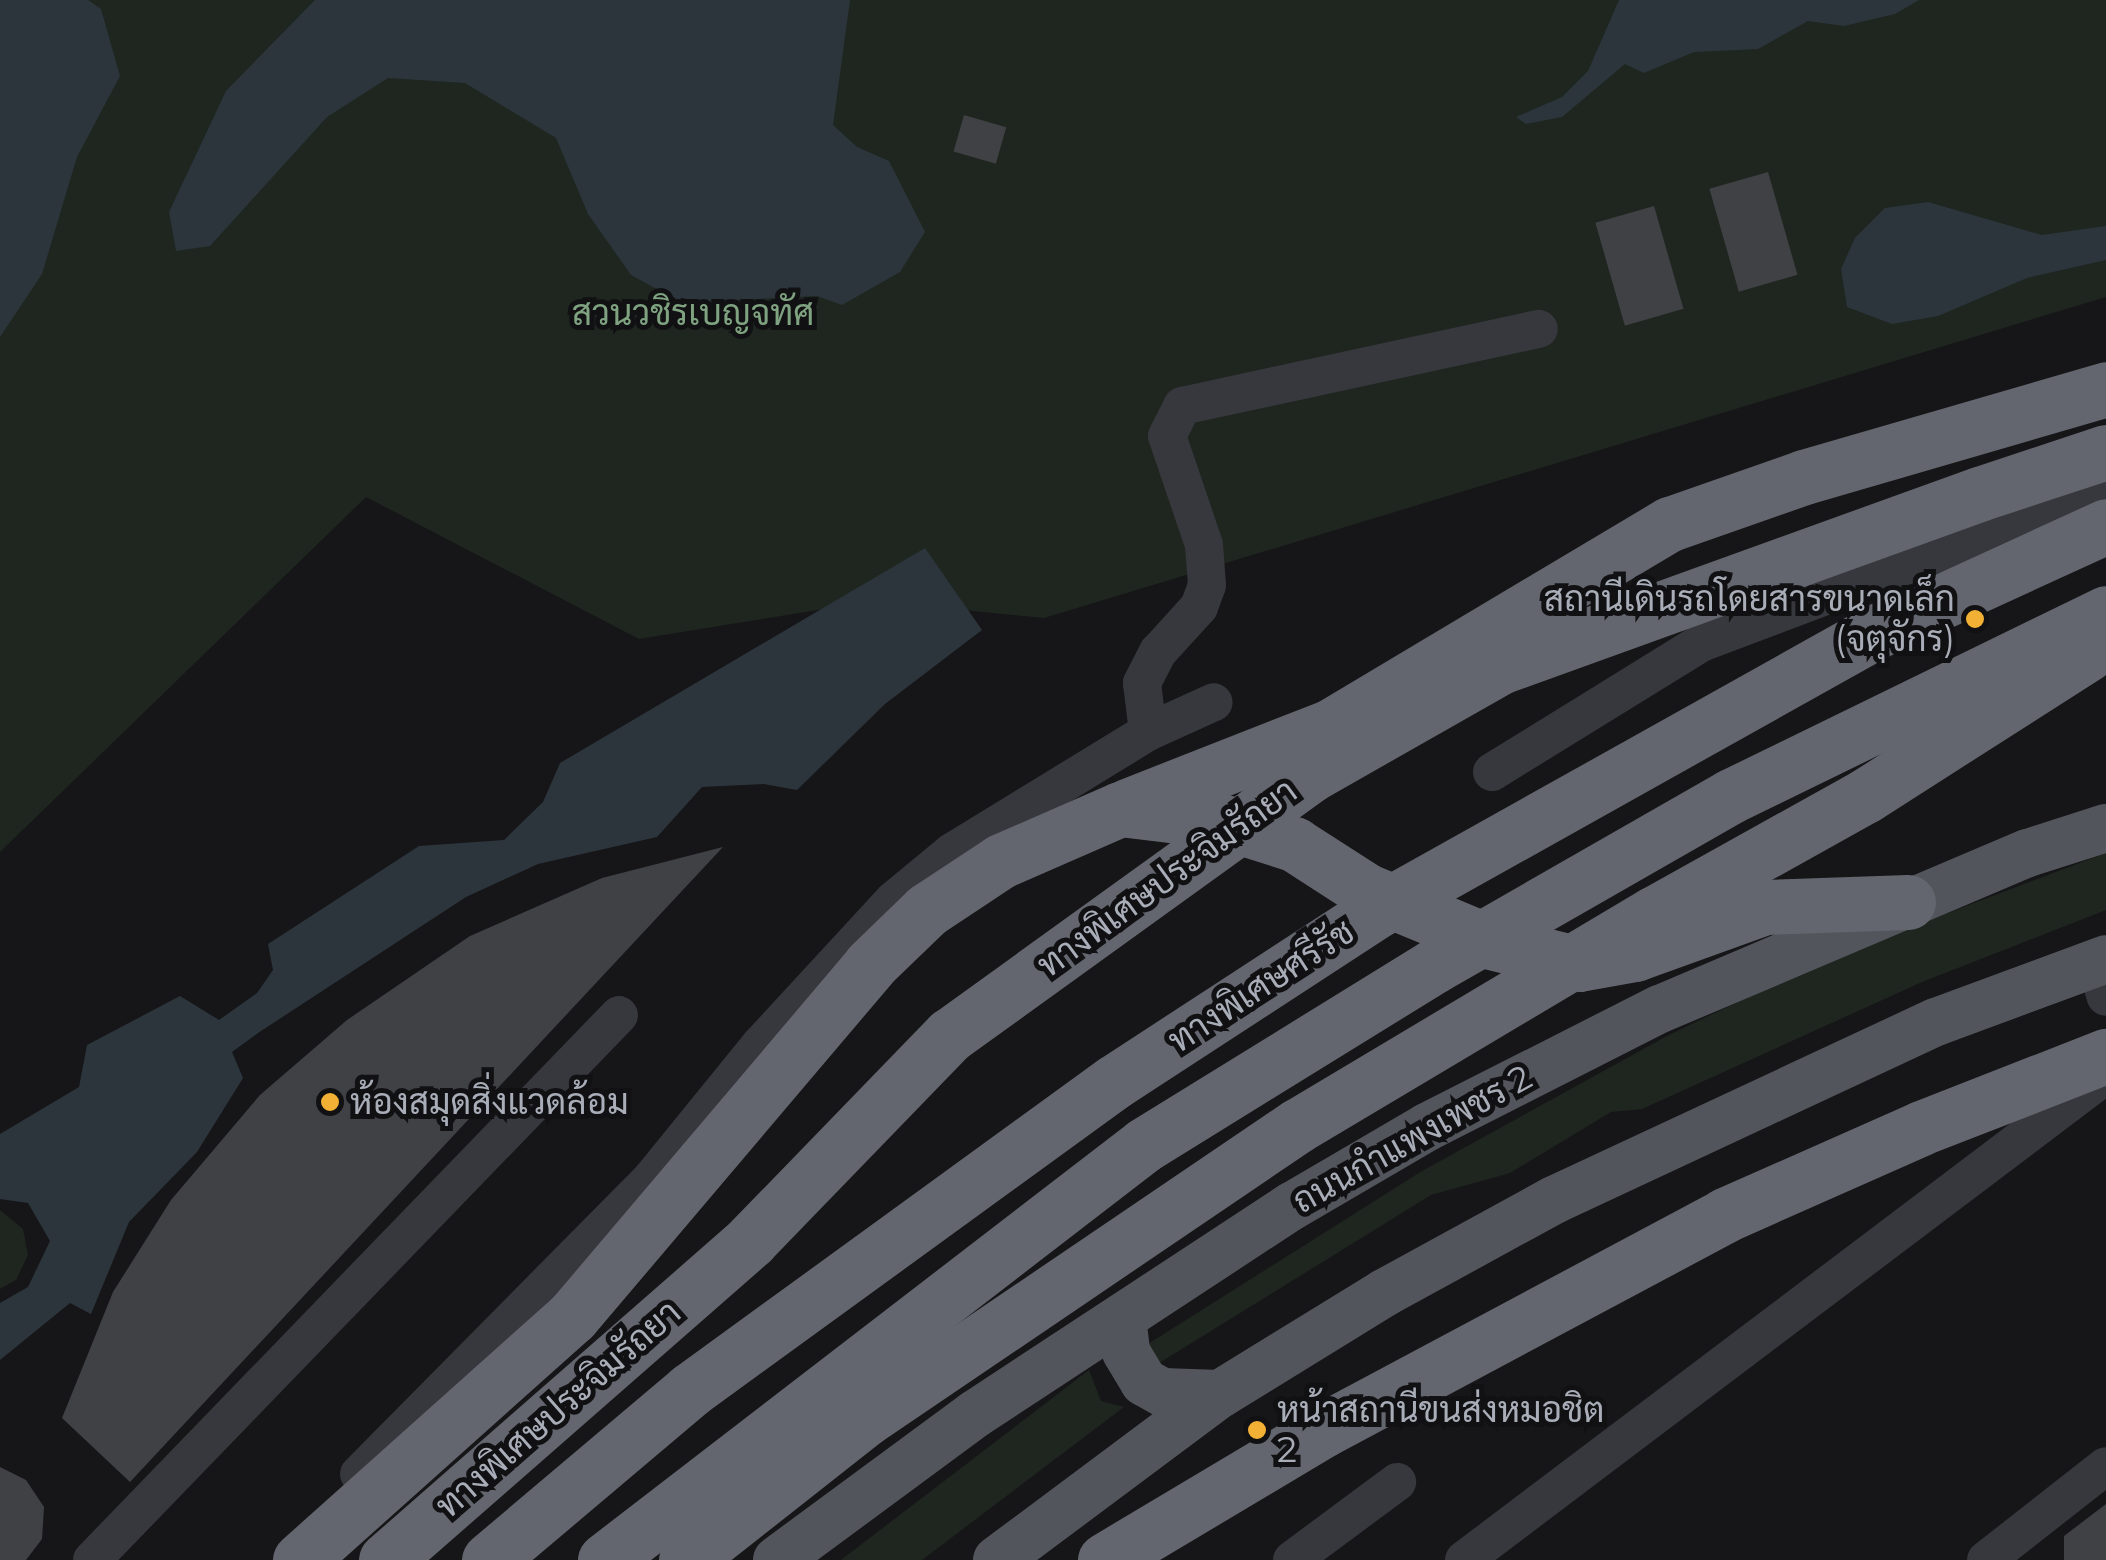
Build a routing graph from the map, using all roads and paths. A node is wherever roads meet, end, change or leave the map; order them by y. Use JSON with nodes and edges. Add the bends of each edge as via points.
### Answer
{"nodes":[{"id":1,"x":1539,"y":330,"type":"dead end"},
{"id":2,"x":2106,"y":390,"type":"edge"},
{"id":3,"x":2106,"y":452,"type":"edge"},
{"id":4,"x":2106,"y":490,"type":"edge"},
{"id":5,"x":2106,"y":526,"type":"edge"},
{"id":6,"x":2106,"y":614,"type":"edge"},
{"id":7,"x":2106,"y":642,"type":"edge"},
{"id":8,"x":1214,"y":702,"type":"dead end"},
{"id":9,"x":1148,"y":732,"type":"junction"},
{"id":10,"x":1492,"y":772,"type":"dead end"},
{"id":11,"x":1120,"y":808,"type":"junction"},
{"id":12,"x":2106,"y":828,"type":"edge"},
{"id":13,"x":1908,"y":902,"type":"junction"},
{"id":14,"x":2103,"y":973,"type":"edge"},
{"id":15,"x":619,"y":1015,"type":"dead end"},
{"id":16,"x":2106,"y":1056,"type":"edge"},
{"id":17,"x":2106,"y":1075,"type":"edge"},
{"id":18,"x":1122,"y":1318,"type":"junction"},
{"id":19,"x":1220,"y":1394,"type":"junction"},
{"id":20,"x":2106,"y":1466,"type":"edge"},
{"id":21,"x":1397,"y":1482,"type":"dead end"},
{"id":22,"x":2106,"y":1497,"type":"edge"},
{"id":23,"x":2023,"y":1559,"type":"edge"},
{"id":24,"x":92,"y":1560,"type":"edge"},
{"id":25,"x":273,"y":1560,"type":"edge"},
{"id":26,"x":300,"y":1560,"type":"edge"},
{"id":27,"x":386,"y":1560,"type":"edge"},
{"id":28,"x":489,"y":1560,"type":"edge"},
{"id":29,"x":605,"y":1560,"type":"edge"},
{"id":30,"x":686,"y":1560,"type":"edge"},
{"id":31,"x":778,"y":1560,"type":"edge"},
{"id":32,"x":996,"y":1560,"type":"edge"},
{"id":33,"x":1105,"y":1560,"type":"edge"},
{"id":34,"x":1292,"y":1560,"type":"edge"},
{"id":35,"x":1464,"y":1560,"type":"edge"},
{"id":36,"x":1986,"y":1560,"type":"edge"}],
"edges":[{"from":1,"to":9,"type":"street","via":[[1182,406],[1167,436],[1204,545],[1206,585],[1198,607],[1158,652],[1142,683]]},
{"from":2,"to":11,"type":"highway","via":[[1804,477],[1670,524],[1330,727]]},
{"from":3,"to":27,"type":"highway","name":"ทางพิเศษประจิมรัถยา","bridge":true,"via":[[1500,666],[1310,775],[950,1035],[751,1240]]},
{"from":4,"to":10,"type":"street","via":[[1701,643]]},
{"from":5,"to":28,"type":"highway","name":"ทางพิเศษศรีรัช","bridge":true,"via":[[1875,632],[1361,920],[1114,1082],[705,1378]]},
{"from":6,"to":29,"type":"highway","name":"ทางพิเศษศรีรัช","bridge":true,"via":[[1732,796],[1434,966],[1144,1145]]},
{"from":7,"to":30,"type":"highway","bridge":true,"via":[[1865,796],[1297,1126],[864,1419]]},
{"from":8,"to":9,"type":"street"},
{"from":9,"to":25,"type":"street","via":[[952,852],[894,900],[760,1044],[650,1179]]},
{"from":11,"to":13,"type":"highway","via":[[1221,821],[1294,844],[1384,898],[1487,941],[1578,964],[1635,954],[1766,906]]},
{"from":11,"to":26,"type":"highway","via":[[1001,861],[928,910],[870,966],[572,1317]]},
{"from":12,"to":13,"type":"main road","name":"ถนนกำแพงเพชร 2"},
{"from":13,"to":18,"type":"main road","name":"ถนนกำแพงเพชร 2","via":[[1660,1009],[1514,1081],[1292,1206]]},
{"from":14,"to":19,"type":"main road","via":[[1900,1038],[1572,1191],[1384,1293]]},
{"from":15,"to":24,"type":"street"},
{"from":16,"to":33,"type":"highway","via":[[1725,1215],[1339,1421]]},
{"from":17,"to":35,"type":"street"},
{"from":18,"to":19,"type":"main road","via":[[1126,1352],[1144,1382],[1162,1392]]},
{"from":18,"to":31,"type":"main road","name":"ถนนกำแพงเพชร 2","via":[[975,1414]]},
{"from":19,"to":32,"type":"main road"},
{"from":20,"to":36,"type":"street"},
{"from":21,"to":34,"type":"street"},
{"from":22,"to":23,"type":"street"}]}
